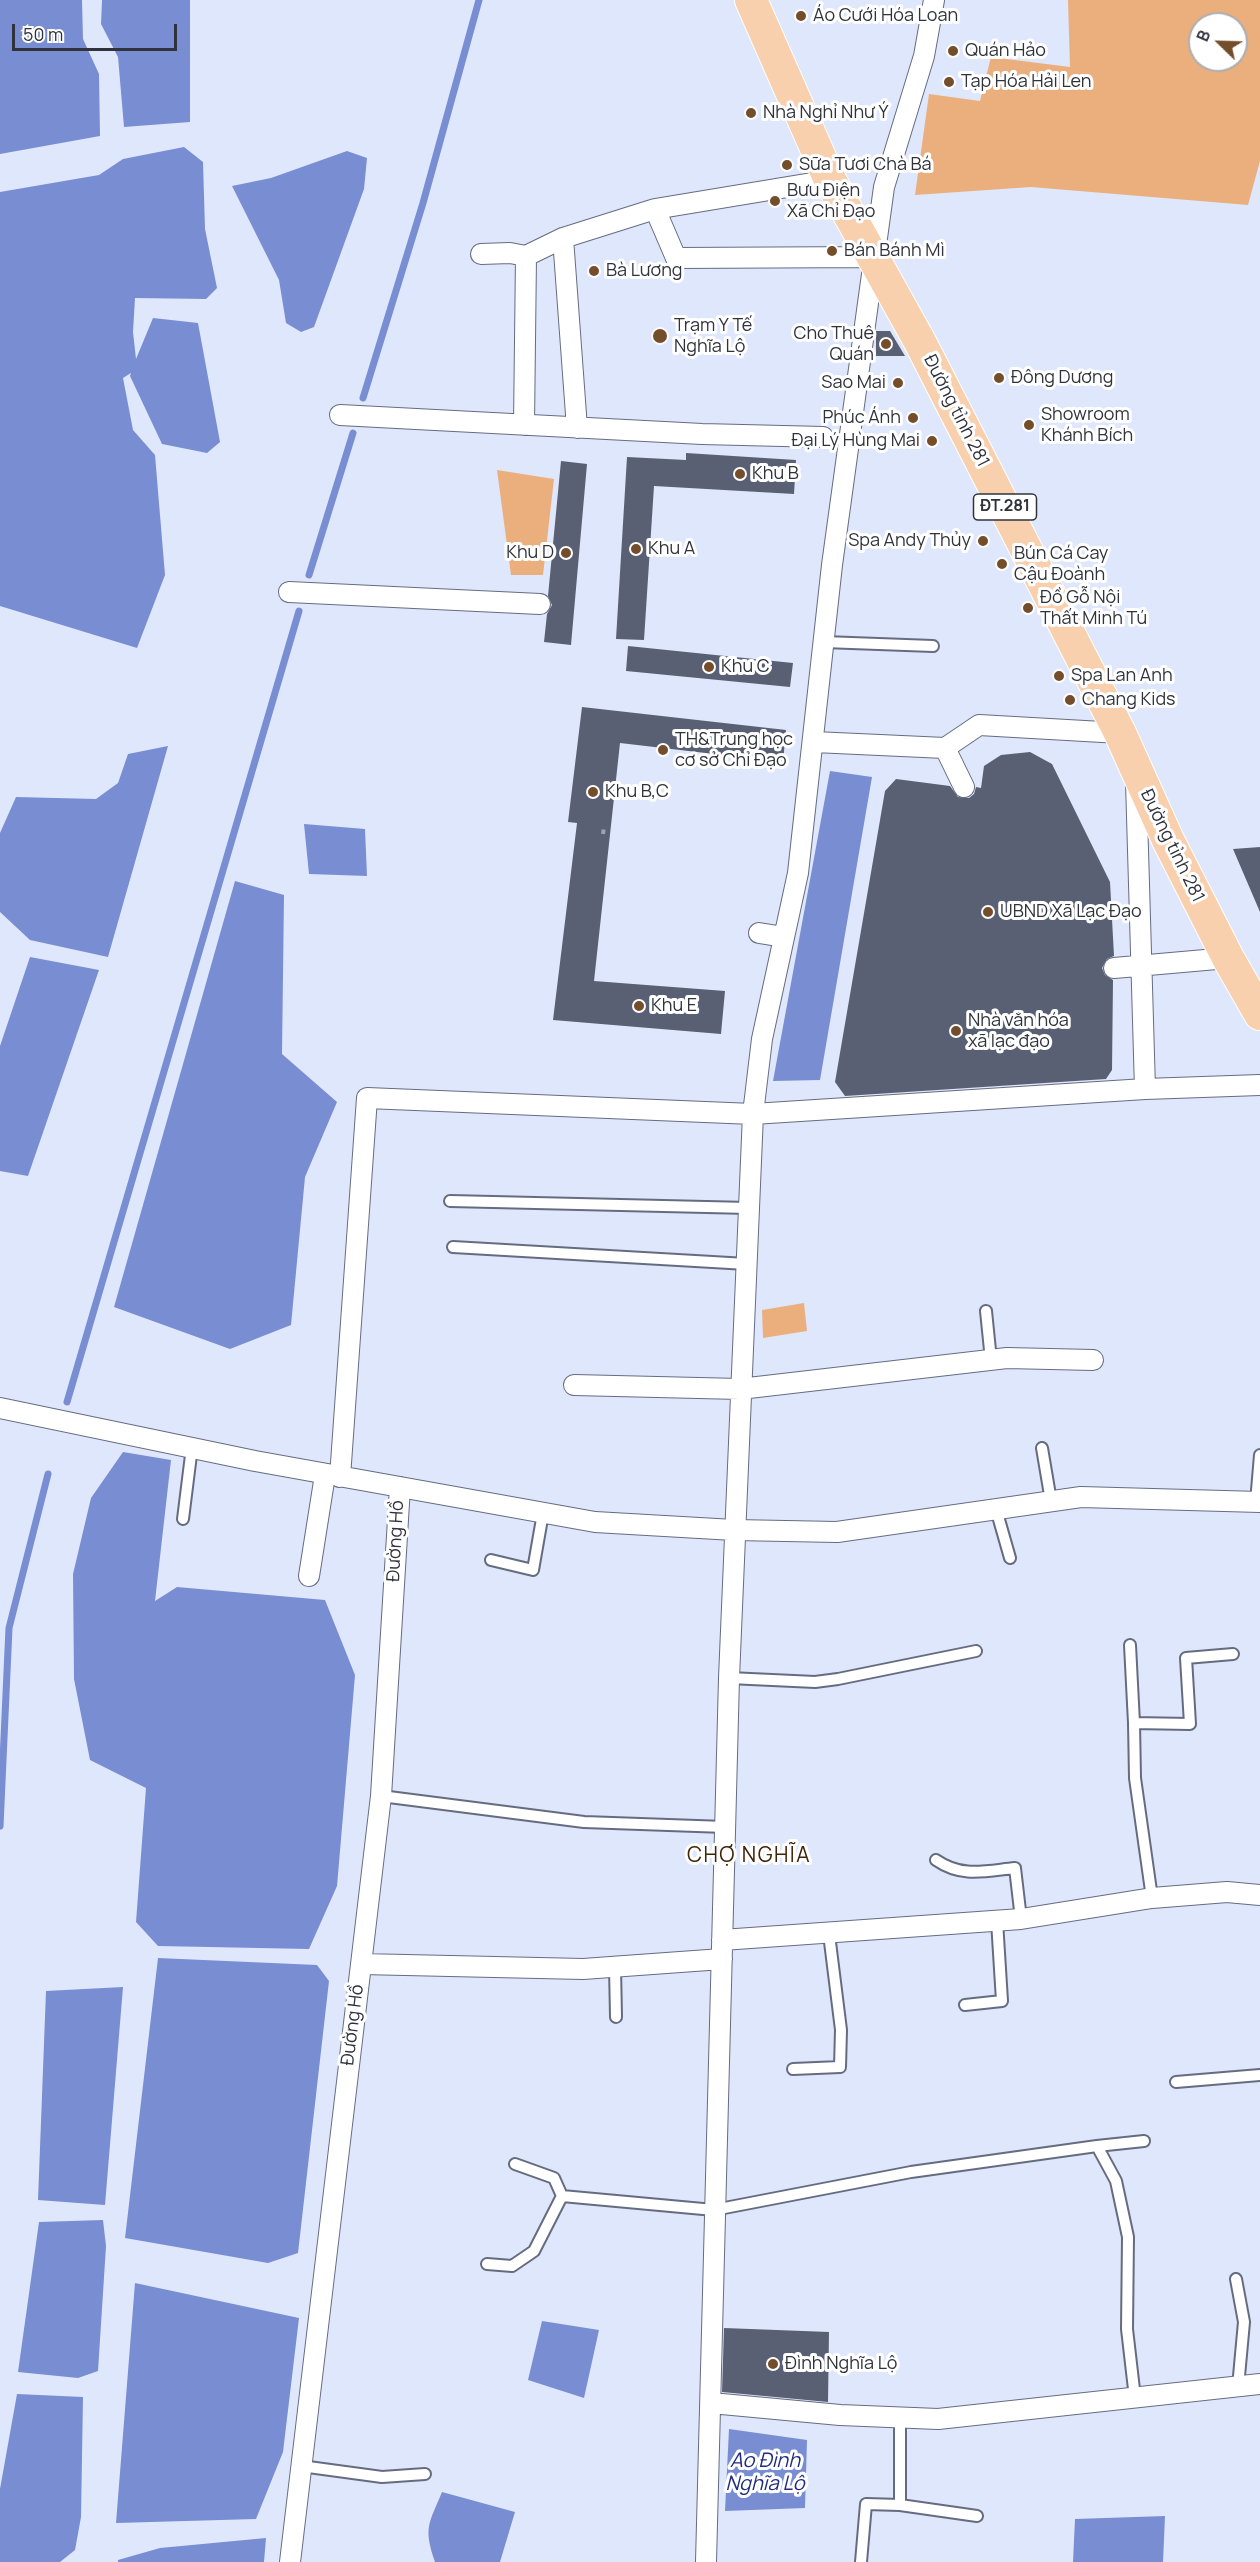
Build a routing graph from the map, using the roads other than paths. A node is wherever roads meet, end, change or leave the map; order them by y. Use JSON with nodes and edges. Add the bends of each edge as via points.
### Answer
{"nodes":[{"id":1,"x":751,"y":0,"type":"edge"},
{"id":2,"x":934,"y":0,"type":"edge"},
{"id":3,"x":830,"y":180,"type":"junction"},
{"id":4,"x":655,"y":209,"type":"junction"},
{"id":5,"x":563,"y":238,"type":"junction"},
{"id":6,"x":481,"y":254,"type":"dead end"},
{"id":7,"x":526,"y":256,"type":"junction"},
{"id":8,"x":873,"y":257,"type":"junction"},
{"id":9,"x":340,"y":415,"type":"dead end"},
{"id":10,"x":524,"y":425,"type":"junction"},
{"id":11,"x":577,"y":428,"type":"junction"},
{"id":12,"x":823,"y":436,"type":"dead end"},
{"id":13,"x":289,"y":592,"type":"dead end"},
{"id":14,"x":540,"y":604,"type":"dead end"},
{"id":15,"x":824,"y":642,"type":"junction"},
{"id":16,"x":933,"y":646,"type":"dead end"},
{"id":17,"x":1120,"y":733,"type":"junction"},
{"id":18,"x":814,"y":742,"type":"junction"},
{"id":19,"x":945,"y":748,"type":"junction"},
{"id":20,"x":1135,"y":771,"type":"junction"},
{"id":21,"x":964,"y":787,"type":"dead end"},
{"id":22,"x":759,"y":933,"type":"dead end"},
{"id":23,"x":784,"y":937,"type":"junction"},
{"id":24,"x":1228,"y":958,"type":"junction"},
{"id":25,"x":1142,"y":964,"type":"junction"},
{"id":26,"x":1114,"y":968,"type":"dead end"},
{"id":27,"x":1260,"y":1014,"type":"edge"},
{"id":28,"x":1260,"y":1085,"type":"edge"},
{"id":29,"x":1145,"y":1089,"type":"junction"},
{"id":30,"x":753,"y":1114,"type":"junction"},
{"id":31,"x":450,"y":1201,"type":"dead end"},
{"id":32,"x":749,"y":1208,"type":"junction"},
{"id":33,"x":453,"y":1247,"type":"dead end"},
{"id":34,"x":747,"y":1264,"type":"junction"},
{"id":35,"x":986,"y":1311,"type":"dead end"},
{"id":36,"x":991,"y":1360,"type":"junction"},
{"id":37,"x":1093,"y":1360,"type":"dead end"},
{"id":38,"x":574,"y":1384,"type":"dead end"},
{"id":39,"x":740,"y":1389,"type":"junction"},
{"id":40,"x":0,"y":1408,"type":"edge"},
{"id":41,"x":192,"y":1447,"type":"junction"},
{"id":42,"x":1042,"y":1448,"type":"dead end"},
{"id":43,"x":1260,"y":1455,"type":"edge"},
{"id":44,"x":333,"y":1476,"type":"junction"},
{"id":45,"x":400,"y":1487,"type":"junction"},
{"id":46,"x":1051,"y":1502,"type":"junction"},
{"id":47,"x":1258,"y":1502,"type":"edge"},
{"id":48,"x":996,"y":1509,"type":"junction"},
{"id":49,"x":543,"y":1513,"type":"junction"},
{"id":50,"x":183,"y":1519,"type":"dead end"},
{"id":51,"x":734,"y":1530,"type":"junction"},
{"id":52,"x":1010,"y":1558,"type":"dead end"},
{"id":53,"x":491,"y":1560,"type":"dead end"},
{"id":54,"x":309,"y":1576,"type":"dead end"},
{"id":55,"x":1130,"y":1646,"type":"dead end"},
{"id":56,"x":976,"y":1651,"type":"dead end"},
{"id":57,"x":1233,"y":1654,"type":"dead end"},
{"id":58,"x":729,"y":1678,"type":"junction"},
{"id":59,"x":1134,"y":1723,"type":"junction"},
{"id":60,"x":381,"y":1796,"type":"junction"},
{"id":61,"x":726,"y":1827,"type":"junction"},
{"id":62,"x":936,"y":1860,"type":"dead end"},
{"id":63,"x":1260,"y":1896,"type":"edge"},
{"id":64,"x":1152,"y":1898,"type":"junction"},
{"id":65,"x":1020,"y":1919,"type":"junction"},
{"id":66,"x":997,"y":1921,"type":"junction"},
{"id":67,"x":829,"y":1934,"type":"junction"},
{"id":68,"x":722,"y":1950,"type":"junction"},
{"id":69,"x":361,"y":1964,"type":"junction"},
{"id":70,"x":615,"y":1967,"type":"junction"},
{"id":71,"x":965,"y":2005,"type":"dead end"},
{"id":72,"x":616,"y":2018,"type":"dead end"},
{"id":73,"x":793,"y":2069,"type":"dead end"},
{"id":74,"x":1260,"y":2075,"type":"edge"},
{"id":75,"x":1176,"y":2082,"type":"dead end"},
{"id":76,"x":1144,"y":2141,"type":"dead end"},
{"id":77,"x":1097,"y":2146,"type":"junction"},
{"id":78,"x":515,"y":2164,"type":"dead end"},
{"id":79,"x":562,"y":2196,"type":"junction"},
{"id":80,"x":714,"y":2210,"type":"junction"},
{"id":81,"x":487,"y":2264,"type":"dead end"},
{"id":82,"x":1236,"y":2279,"type":"dead end"},
{"id":83,"x":1260,"y":2384,"type":"edge"},
{"id":84,"x":1238,"y":2387,"type":"junction"},
{"id":85,"x":1135,"y":2398,"type":"junction"},
{"id":86,"x":711,"y":2403,"type":"junction"},
{"id":87,"x":900,"y":2419,"type":"junction"},
{"id":88,"x":301,"y":2466,"type":"junction"},
{"id":89,"x":425,"y":2474,"type":"dead end"},
{"id":90,"x":900,"y":2505,"type":"junction"},
{"id":91,"x":977,"y":2516,"type":"dead end"},
{"id":92,"x":290,"y":2562,"type":"edge"},
{"id":93,"x":706,"y":2562,"type":"edge"},
{"id":94,"x":861,"y":2562,"type":"edge"}],
"edges":[{"from":1,"to":3,"type":"main road","name":"Đường tỉnh 281","number":"ĐT.281"},
{"from":2,"to":8,"type":"street","via":[[924,56],[884,187]]},
{"from":3,"to":4,"type":"street"},
{"from":3,"to":8,"type":"main road","name":"Đường tỉnh 281","number":"ĐT.281"},
{"from":4,"to":5,"type":"street"},
{"from":4,"to":8,"type":"street","via":[[676,258]]},
{"from":5,"to":7,"type":"street"},
{"from":5,"to":11,"type":"street"},
{"from":6,"to":7,"type":"street"},
{"from":7,"to":10,"type":"street"},
{"from":8,"to":15,"type":"street","via":[[824,565]]},
{"from":8,"to":17,"type":"main road","name":"Đường tỉnh 281","number":"ĐT.281"},
{"from":9,"to":10,"type":"street"},
{"from":10,"to":11,"type":"street"},
{"from":11,"to":12,"type":"street"},
{"from":13,"to":14,"type":"street"},
{"from":15,"to":16,"type":"lane"},
{"from":15,"to":18,"type":"street"},
{"from":17,"to":19,"type":"street","via":[[979,725]]},
{"from":17,"to":20,"type":"main road","name":"Đường tỉnh 281","number":"ĐT.281"},
{"from":18,"to":19,"type":"street"},
{"from":18,"to":23,"type":"street","via":[[798,873]]},
{"from":19,"to":21,"type":"street"},
{"from":20,"to":24,"type":"main road","name":"Đường tỉnh 281","number":"ĐT.281"},
{"from":20,"to":25,"type":"street"},
{"from":22,"to":23,"type":"street"},
{"from":23,"to":30,"type":"street","via":[[762,1039]]},
{"from":24,"to":25,"type":"street"},
{"from":24,"to":27,"type":"main road","name":"Đường tỉnh 281","number":"ĐT.281"},
{"from":25,"to":26,"type":"street"},
{"from":25,"to":29,"type":"street"},
{"from":28,"to":29,"type":"street"},
{"from":29,"to":30,"type":"street"},
{"from":30,"to":32,"type":"street"},
{"from":30,"to":44,"type":"street","via":[[367,1098]]},
{"from":31,"to":32,"type":"lane"},
{"from":32,"to":34,"type":"street"},
{"from":33,"to":34,"type":"lane"},
{"from":34,"to":39,"type":"street"},
{"from":35,"to":36,"type":"lane"},
{"from":36,"to":37,"type":"street"},
{"from":36,"to":39,"type":"street"},
{"from":38,"to":39,"type":"street"},
{"from":39,"to":51,"type":"street"},
{"from":40,"to":41,"type":"street"},
{"from":41,"to":44,"type":"street"},
{"from":41,"to":50,"type":"lane"},
{"from":42,"to":46,"type":"lane"},
{"from":43,"to":47,"type":"lane"},
{"from":44,"to":45,"type":"street"},
{"from":44,"to":54,"type":"street"},
{"from":45,"to":49,"type":"street"},
{"from":45,"to":60,"type":"street","name":"Đường Hồ"},
{"from":46,"to":47,"type":"street","via":[[1081,1497]]},
{"from":46,"to":48,"type":"street"},
{"from":48,"to":51,"type":"street","via":[[837,1532]]},
{"from":48,"to":52,"type":"lane"},
{"from":49,"to":51,"type":"street","via":[[595,1522]]},
{"from":49,"to":53,"type":"lane","via":[[533,1570]]},
{"from":51,"to":58,"type":"street"},
{"from":55,"to":59,"type":"lane"},
{"from":56,"to":58,"type":"lane","via":[[815,1682]]},
{"from":57,"to":59,"type":"lane","via":[[1186,1658],[1190,1724]]},
{"from":58,"to":61,"type":"street"},
{"from":59,"to":64,"type":"lane","via":[[1135,1778]]},
{"from":60,"to":61,"type":"lane","via":[[584,1822]]},
{"from":60,"to":69,"type":"street","name":"Đường Hồ"},
{"from":61,"to":68,"type":"street"},
{"from":62,"to":65,"type":"lane","via":[[951,1870],[967,1872],[1015,1868]]},
{"from":63,"to":64,"type":"street","via":[[1227,1892]]},
{"from":64,"to":65,"type":"street"},
{"from":65,"to":66,"type":"street"},
{"from":66,"to":67,"type":"street"},
{"from":66,"to":71,"type":"lane","via":[[1002,2001]]},
{"from":67,"to":68,"type":"street"},
{"from":67,"to":73,"type":"lane","via":[[841,2030],[840,2067]]},
{"from":68,"to":70,"type":"street"},
{"from":68,"to":80,"type":"street"},
{"from":69,"to":70,"type":"street"},
{"from":69,"to":88,"type":"street","name":"Đường Hồ"},
{"from":70,"to":72,"type":"lane"},
{"from":74,"to":75,"type":"lane"},
{"from":76,"to":77,"type":"lane"},
{"from":77,"to":80,"type":"lane","via":[[911,2172]]},
{"from":77,"to":85,"type":"lane","via":[[1116,2181],[1128,2236],[1128,2330]]},
{"from":78,"to":79,"type":"lane","via":[[554,2178]]},
{"from":79,"to":80,"type":"lane"},
{"from":79,"to":81,"type":"lane","via":[[534,2251],[512,2266]]},
{"from":80,"to":86,"type":"street"},
{"from":82,"to":84,"type":"lane","via":[[1244,2322]]},
{"from":83,"to":84,"type":"street"},
{"from":84,"to":85,"type":"street"},
{"from":85,"to":87,"type":"street","via":[[938,2419]]},
{"from":86,"to":87,"type":"street"},
{"from":86,"to":93,"type":"street"},
{"from":87,"to":90,"type":"lane"},
{"from":88,"to":89,"type":"lane","via":[[382,2477]]},
{"from":88,"to":92,"type":"street","name":"Đường Hồ"},
{"from":90,"to":91,"type":"lane"},
{"from":90,"to":94,"type":"lane","via":[[866,2504]]}]}
